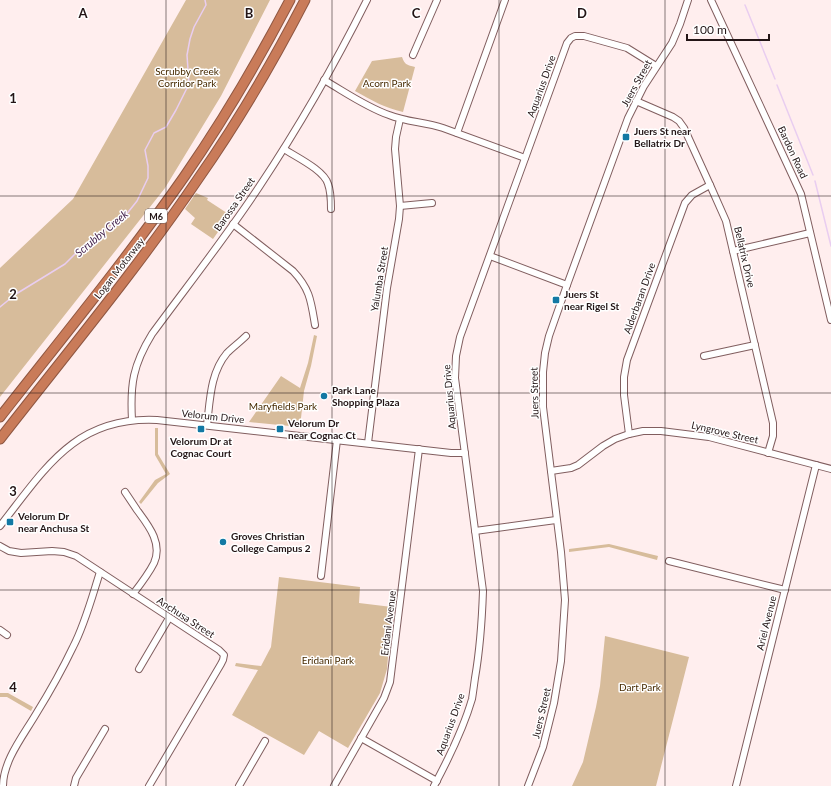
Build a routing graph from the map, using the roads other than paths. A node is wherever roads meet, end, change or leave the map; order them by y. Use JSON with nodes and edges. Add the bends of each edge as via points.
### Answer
{"nodes":[{"id":1,"x":290,"y":0,"type":"edge"},
{"id":2,"x":305,"y":0,"type":"edge"},
{"id":3,"x":366,"y":0,"type":"edge"},
{"id":4,"x":437,"y":0,"type":"edge"},
{"id":5,"x":505,"y":0,"type":"edge"},
{"id":6,"x":688,"y":0,"type":"edge"},
{"id":7,"x":711,"y":0,"type":"edge"},
{"id":8,"x":413,"y":55,"type":"dead end"},
{"id":9,"x":656,"y":66,"type":"junction"},
{"id":10,"x":324,"y":80,"type":"junction"},
{"id":11,"x":636,"y":101,"type":"junction"},
{"id":12,"x":400,"y":119,"type":"junction"},
{"id":13,"x":457,"y":133,"type":"junction"},
{"id":14,"x":284,"y":149,"type":"junction"},
{"id":15,"x":525,"y":158,"type":"junction"},
{"id":16,"x":710,"y":186,"type":"junction"},
{"id":17,"x":432,"y":203,"type":"dead end"},
{"id":18,"x":400,"y":206,"type":"junction"},
{"id":19,"x":331,"y":209,"type":"dead end"},
{"id":20,"x":233,"y":224,"type":"junction"},
{"id":21,"x":810,"y":233,"type":"junction"},
{"id":22,"x":733,"y":250,"type":"junction"},
{"id":23,"x":490,"y":256,"type":"junction"},
{"id":24,"x":567,"y":285,"type":"junction"},
{"id":25,"x":831,"y":320,"type":"edge"},
{"id":26,"x":315,"y":325,"type":"dead end"},
{"id":27,"x":246,"y":336,"type":"dead end"},
{"id":28,"x":755,"y":345,"type":"junction"},
{"id":29,"x":704,"y":356,"type":"dead end"},
{"id":30,"x":0,"y":417,"type":"edge"},
{"id":31,"x":132,"y":420,"type":"junction"},
{"id":32,"x":207,"y":425,"type":"junction"},
{"id":33,"x":629,"y":434,"type":"junction"},
{"id":34,"x":0,"y":439,"type":"edge"},
{"id":35,"x":337,"y":440,"type":"junction"},
{"id":36,"x":368,"y":443,"type":"junction"},
{"id":37,"x":419,"y":449,"type":"junction"},
{"id":38,"x":465,"y":453,"type":"junction"},
{"id":39,"x":768,"y":453,"type":"junction"},
{"id":40,"x":816,"y":465,"type":"junction"},
{"id":41,"x":831,"y":469,"type":"edge"},
{"id":42,"x":551,"y":471,"type":"junction"},
{"id":43,"x":125,"y":492,"type":"dead end"},
{"id":44,"x":556,"y":520,"type":"junction"},
{"id":45,"x":0,"y":526,"type":"edge"},
{"id":46,"x":475,"y":531,"type":"junction"},
{"id":47,"x":0,"y":546,"type":"edge"},
{"id":48,"x":669,"y":561,"type":"dead end"},
{"id":49,"x":100,"y":572,"type":"junction"},
{"id":50,"x":321,"y":576,"type":"dead end"},
{"id":51,"x":785,"y":590,"type":"junction"},
{"id":52,"x":134,"y":594,"type":"junction"},
{"id":53,"x":169,"y":618,"type":"junction"},
{"id":54,"x":0,"y":630,"type":"edge"},
{"id":55,"x":7,"y":635,"type":"dead end"},
{"id":56,"x":139,"y":669,"type":"dead end"},
{"id":57,"x":105,"y":729,"type":"dead end"},
{"id":58,"x":361,"y":738,"type":"junction"},
{"id":59,"x":264,"y":742,"type":"dead end"},
{"id":60,"x":436,"y":783,"type":"edge"},
{"id":61,"x":3,"y":786,"type":"edge"},
{"id":62,"x":74,"y":786,"type":"edge"},
{"id":63,"x":149,"y":786,"type":"edge"},
{"id":64,"x":239,"y":786,"type":"edge"},
{"id":65,"x":334,"y":786,"type":"edge"},
{"id":66,"x":528,"y":786,"type":"edge"},
{"id":67,"x":736,"y":786,"type":"edge"}],
"edges":[{"from":1,"to":30,"type":"highway","name":"Logan Motorway","number":"M6","via":[[238,93],[185,176]]},
{"from":2,"to":34,"type":"highway","name":"Logan Motorway","number":"M6","via":[[248,102],[198,179],[152,245]]},
{"from":3,"to":10,"type":"street","name":"Barossa Street"},
{"from":4,"to":8,"type":"street"},
{"from":5,"to":13,"type":"street"},
{"from":6,"to":9,"type":"street","name":"Juers Street","via":[[672,43]]},
{"from":7,"to":21,"type":"street","name":"Bardon Road","via":[[801,194]]},
{"from":9,"to":11,"type":"street","name":"Juers Street"},
{"from":9,"to":15,"type":"street","name":"Aquarius Drive","via":[[618,45],[584,36],[571,38],[565,47]]},
{"from":10,"to":12,"type":"street","via":[[370,107]]},
{"from":10,"to":14,"type":"street","name":"Barossa Street"},
{"from":11,"to":16,"type":"street","name":"Bellatrix Drive","via":[[679,121]]},
{"from":11,"to":24,"type":"street","name":"Juers Street"},
{"from":12,"to":13,"type":"street","via":[[435,125]]},
{"from":12,"to":18,"type":"street","name":"Yalumba Street","via":[[395,149]]},
{"from":13,"to":15,"type":"street"},
{"from":14,"to":19,"type":"street","via":[[320,172],[328,182]]},
{"from":14,"to":20,"type":"street","name":"Barossa Street"},
{"from":15,"to":23,"type":"street","name":"Aquarius Drive"},
{"from":16,"to":22,"type":"street","name":"Bellatrix Drive","via":[[726,221]]},
{"from":16,"to":33,"type":"street","name":"Alderbaran Drive","via":[[692,195],[685,202],[628,360],[624,377],[624,395]]},
{"from":17,"to":18,"type":"street"},
{"from":18,"to":36,"type":"street","name":"Yalumba Street"},
{"from":20,"to":26,"type":"street","via":[[300,279],[310,299]]},
{"from":20,"to":31,"type":"street","name":"Barossa Street","via":[[144,346],[133,377]]},
{"from":21,"to":22,"type":"street"},
{"from":21,"to":25,"type":"street","name":"Bardon Road"},
{"from":22,"to":28,"type":"street","name":"Bellatrix Drive"},
{"from":23,"to":24,"type":"street"},
{"from":23,"to":38,"type":"street","name":"Aquarius Drive","via":[[460,337],[456,356],[455,378]]},
{"from":24,"to":42,"type":"street","name":"Juers Street","via":[[549,336],[543,372],[543,407]]},
{"from":27,"to":32,"type":"street","via":[[228,352],[217,369]]},
{"from":28,"to":29,"type":"street"},
{"from":28,"to":39,"type":"street","name":"Bellatrix Drive","via":[[773,423]]},
{"from":31,"to":32,"type":"street","name":"Velorum Drive"},
{"from":31,"to":45,"type":"street","name":"Velorum Drive","via":[[99,429],[66,448],[42,472]]},
{"from":32,"to":35,"type":"street","name":"Velorum Drive"},
{"from":33,"to":39,"type":"street","name":"Lyngrove Street","via":[[643,431],[690,434]]},
{"from":33,"to":42,"type":"street","name":"Lyngrove Street","via":[[603,446],[578,465]]},
{"from":35,"to":36,"type":"street","name":"Velorum Drive"},
{"from":35,"to":50,"type":"street"},
{"from":36,"to":37,"type":"street","name":"Velorum Drive"},
{"from":37,"to":38,"type":"street","name":"Velorum Drive"},
{"from":37,"to":58,"type":"street","name":"Eridani Avenue","via":[[390,682],[384,698]]},
{"from":38,"to":46,"type":"street","name":"Aquarius Drive"},
{"from":39,"to":40,"type":"street","name":"Lyngrove Street"},
{"from":40,"to":41,"type":"street","name":"Lyngrove Street"},
{"from":40,"to":51,"type":"street","name":"Ariel Avenue"},
{"from":42,"to":44,"type":"street","name":"Juers Street"},
{"from":43,"to":52,"type":"street","via":[[149,526],[154,536],[157,554]]},
{"from":44,"to":46,"type":"street"},
{"from":44,"to":66,"type":"street","name":"Juers Street","via":[[565,600],[561,661],[549,726]]},
{"from":46,"to":60,"type":"street","name":"Aquarius Drive","via":[[482,590],[477,670],[472,699],[463,725]]},
{"from":47,"to":49,"type":"street","name":"Anchusa Street","via":[[21,553],[64,552],[76,556]]},
{"from":48,"to":51,"type":"street"},
{"from":49,"to":52,"type":"street","name":"Anchusa Street"},
{"from":49,"to":61,"type":"street","via":[[81,630],[7,764]]},
{"from":51,"to":67,"type":"street","name":"Ariel Avenue"},
{"from":52,"to":53,"type":"street","name":"Anchusa Street"},
{"from":53,"to":56,"type":"street"},
{"from":53,"to":63,"type":"street","name":"Anchusa Street","via":[[224,655]]},
{"from":54,"to":55,"type":"street"},
{"from":57,"to":62,"type":"street","via":[[76,778]]},
{"from":58,"to":60,"type":"street"},
{"from":58,"to":65,"type":"street","name":"Eridani Avenue"},
{"from":59,"to":64,"type":"street"}]}
